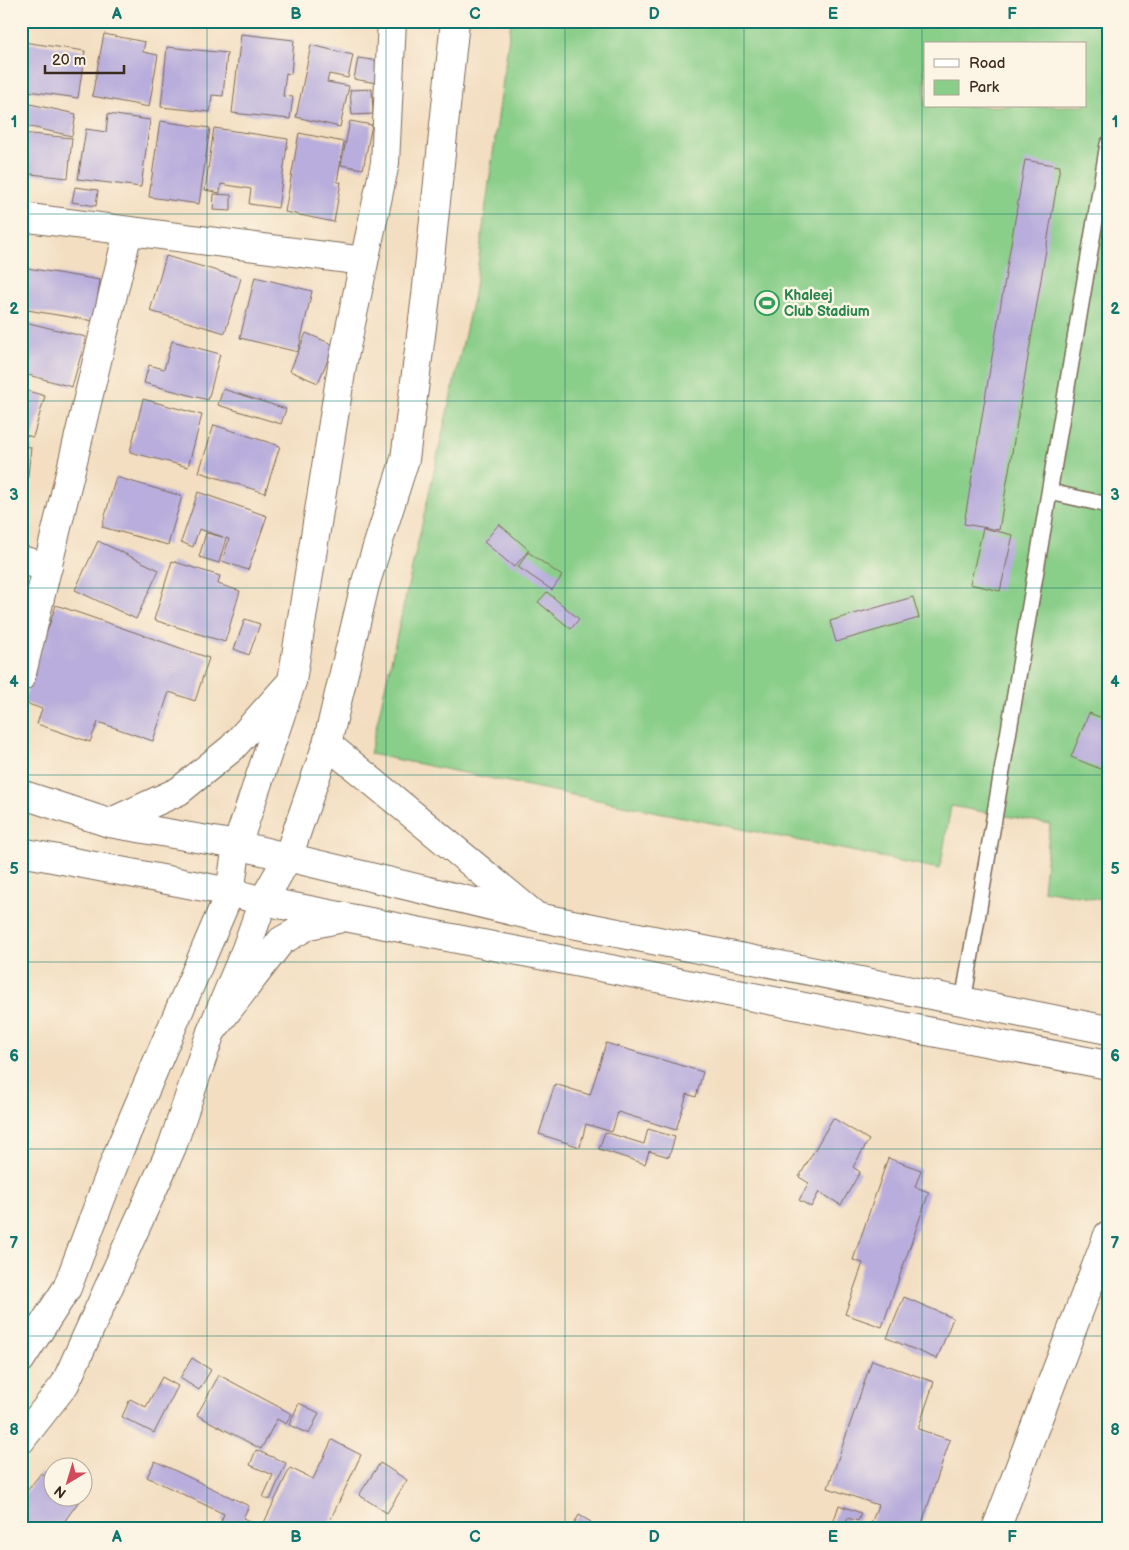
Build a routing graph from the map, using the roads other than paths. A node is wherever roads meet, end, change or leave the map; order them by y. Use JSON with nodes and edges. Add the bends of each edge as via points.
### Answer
{"nodes":[{"id":1,"x":392,"y":21,"type":"edge"},
{"id":2,"x":456,"y":21,"type":"edge"},
{"id":3,"x":1108,"y":144,"type":"edge"},
{"id":4,"x":1104,"y":186,"type":"edge"},
{"id":5,"x":21,"y":217,"type":"edge"},
{"id":6,"x":128,"y":232,"type":"junction"},
{"id":7,"x":364,"y":262,"type":"junction"},
{"id":8,"x":1050,"y":492,"type":"junction"},
{"id":9,"x":1108,"y":505,"type":"edge"},
{"id":10,"x":21,"y":560,"type":"edge"},
{"id":11,"x":48,"y":566,"type":"junction"},
{"id":12,"x":21,"y":677,"type":"edge"},
{"id":13,"x":292,"y":681,"type":"junction"},
{"id":14,"x":327,"y":744,"type":"junction"},
{"id":15,"x":21,"y":794,"type":"edge"},
{"id":16,"x":109,"y":823,"type":"junction"},
{"id":17,"x":237,"y":845,"type":"junction"},
{"id":18,"x":21,"y":852,"type":"edge"},
{"id":19,"x":288,"y":857,"type":"junction"},
{"id":20,"x":230,"y":892,"type":"junction"},
{"id":21,"x":263,"y":901,"type":"junction"},
{"id":22,"x":537,"y":917,"type":"junction"},
{"id":23,"x":347,"y":918,"type":"junction"},
{"id":24,"x":963,"y":1002,"type":"junction"},
{"id":25,"x":1108,"y":1030,"type":"edge"},
{"id":26,"x":211,"y":1032,"type":"junction"},
{"id":27,"x":1108,"y":1065,"type":"edge"},
{"id":28,"x":1108,"y":1235,"type":"edge"},
{"id":29,"x":21,"y":1359,"type":"edge"},
{"id":30,"x":21,"y":1440,"type":"edge"},
{"id":31,"x":996,"y":1529,"type":"edge"}],
"edges":[{"from":1,"to":7,"type":"street","via":[[385,163]]},
{"from":2,"to":14,"type":"street","via":[[405,459],[365,585]]},
{"from":3,"to":4,"type":"lane"},
{"from":4,"to":8,"type":"lane"},
{"from":5,"to":6,"type":"street"},
{"from":6,"to":7,"type":"street"},
{"from":6,"to":11,"type":"street"},
{"from":7,"to":13,"type":"street","via":[[342,366]]},
{"from":8,"to":9,"type":"lane"},
{"from":8,"to":24,"type":"lane"},
{"from":10,"to":11,"type":"street"},
{"from":11,"to":12,"type":"street"},
{"from":13,"to":16,"type":"street","via":[[232,748],[179,791]]},
{"from":13,"to":17,"type":"street"},
{"from":14,"to":19,"type":"street"},
{"from":14,"to":22,"type":"street"},
{"from":15,"to":16,"type":"street"},
{"from":16,"to":17,"type":"street"},
{"from":17,"to":19,"type":"street"},
{"from":17,"to":20,"type":"street"},
{"from":18,"to":20,"type":"street"},
{"from":19,"to":21,"type":"street"},
{"from":19,"to":22,"type":"street"},
{"from":20,"to":21,"type":"street"},
{"from":20,"to":29,"type":"street","via":[[119,1151],[67,1288]]},
{"from":21,"to":23,"type":"street"},
{"from":21,"to":26,"type":"street"},
{"from":22,"to":24,"type":"street"},
{"from":23,"to":26,"type":"street","via":[[308,925],[281,941]]},
{"from":23,"to":27,"type":"street"},
{"from":24,"to":25,"type":"street"},
{"from":26,"to":30,"type":"street","via":[[172,1148],[65,1384]]},
{"from":28,"to":31,"type":"street"}]}
